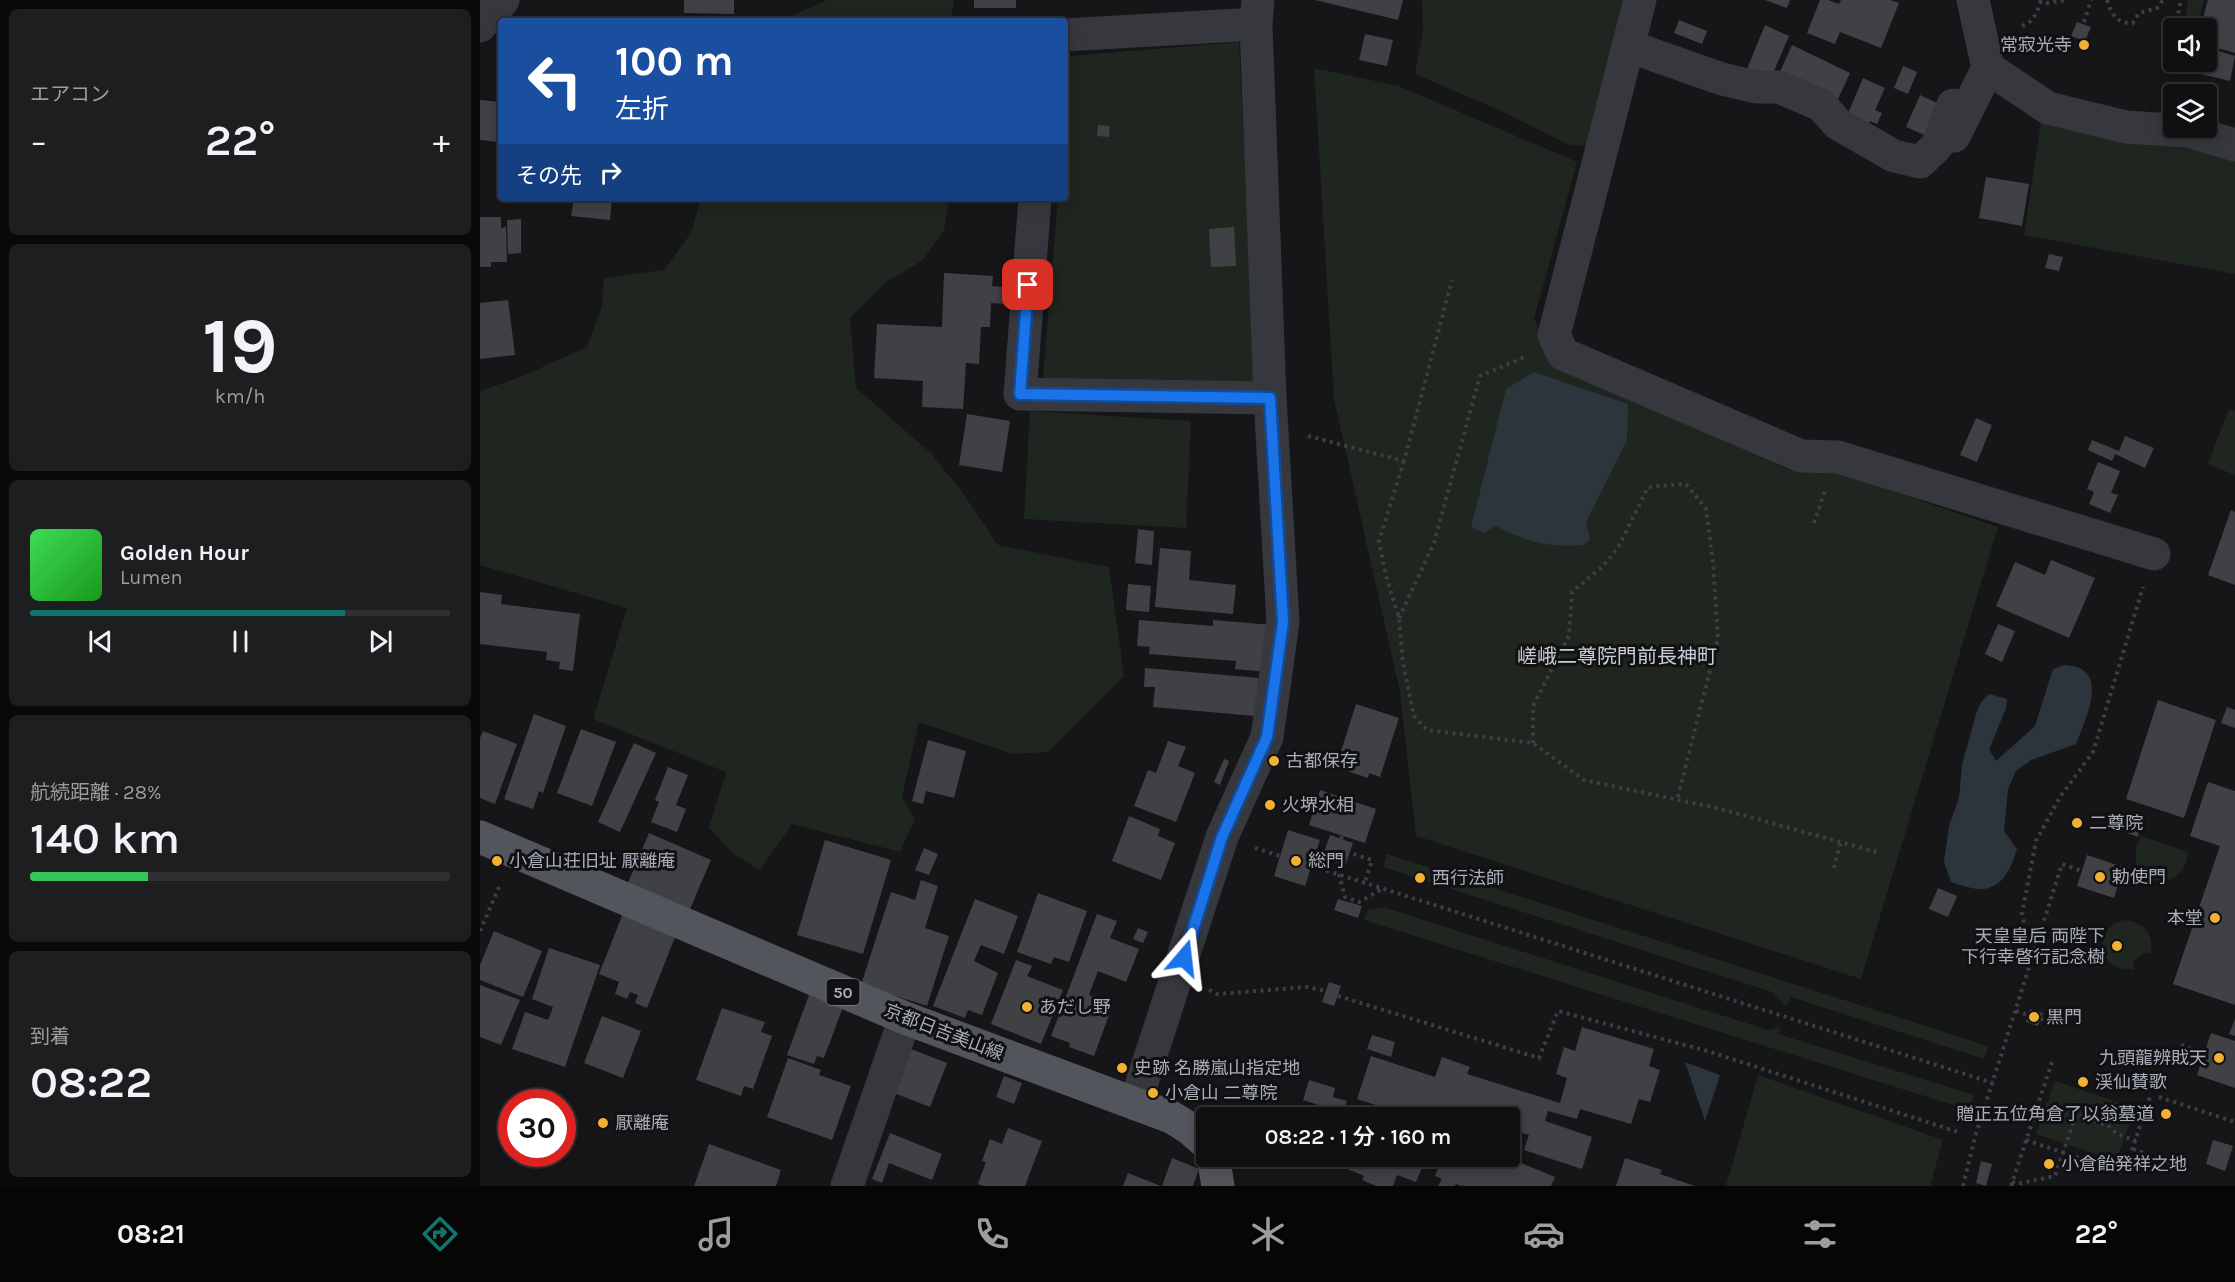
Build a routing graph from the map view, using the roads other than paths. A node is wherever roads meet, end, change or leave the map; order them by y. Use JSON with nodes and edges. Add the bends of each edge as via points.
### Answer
{"nodes":[{"id":1,"x":503,"y":0,"type":"edge"},
{"id":2,"x":1640,"y":0,"type":"edge"},
{"id":3,"x":1973,"y":0,"type":"edge"},
{"id":4,"x":1257,"y":12,"type":"edge"},
{"id":5,"x":480,"y":26,"type":"edge"},
{"id":6,"x":1068,"y":35,"type":"edge"},
{"id":7,"x":1628,"y":46,"type":"junction"},
{"id":8,"x":1988,"y":68,"type":"junction"},
{"id":9,"x":1953,"y":105,"type":"dead end"},
{"id":10,"x":2235,"y":145,"type":"edge"},
{"id":11,"x":1936,"y":172,"type":"dead end"},
{"id":12,"x":1035,"y":201,"type":"edge"},
{"id":13,"x":1271,"y":412,"type":"junction"},
{"id":14,"x":2154,"y":554,"type":"road end"},
{"id":15,"x":480,"y":837,"type":"edge"},
{"id":16,"x":906,"y":1018,"type":"junction"},
{"id":17,"x":1135,"y":1104,"type":"junction"},
{"id":18,"x":1196,"y":1134,"type":"edge"},
{"id":19,"x":1215,"y":1167,"type":"edge"},
{"id":20,"x":847,"y":1186,"type":"edge"},
{"id":21,"x":1218,"y":1186,"type":"edge"}],
"edges":[{"from":1,"to":5,"type":"street"},
{"from":2,"to":7,"type":"street"},
{"from":3,"to":8,"type":"street"},
{"from":4,"to":6,"type":"street"},
{"from":4,"to":13,"type":"street"},
{"from":7,"to":9,"type":"street","via":[[1722,79],[1756,87],[1779,87],[1821,105],[1838,124],[1894,156],[1920,162],[1937,146]]},
{"from":7,"to":14,"type":"street","via":[[1554,335],[1563,354],[1801,456],[1838,457]]},
{"from":8,"to":10,"type":"street","via":[[2048,108],[2126,127],[2188,131]]},
{"from":8,"to":11,"type":"street"},
{"from":12,"to":13,"type":"street","via":[[1020,394]]},
{"from":13,"to":17,"type":"street","via":[[1283,622],[1267,737],[1222,837]]},
{"from":15,"to":16,"type":"main road","name":"京都日吉美山線","number":"50"},
{"from":16,"to":17,"type":"main road","name":"京都日吉美山線","number":"50"},
{"from":16,"to":20,"type":"street"},
{"from":17,"to":18,"type":"main road","name":"京都日吉美山線","number":"50","via":[[1171,1117]]},
{"from":19,"to":21,"type":"main road"}]}
